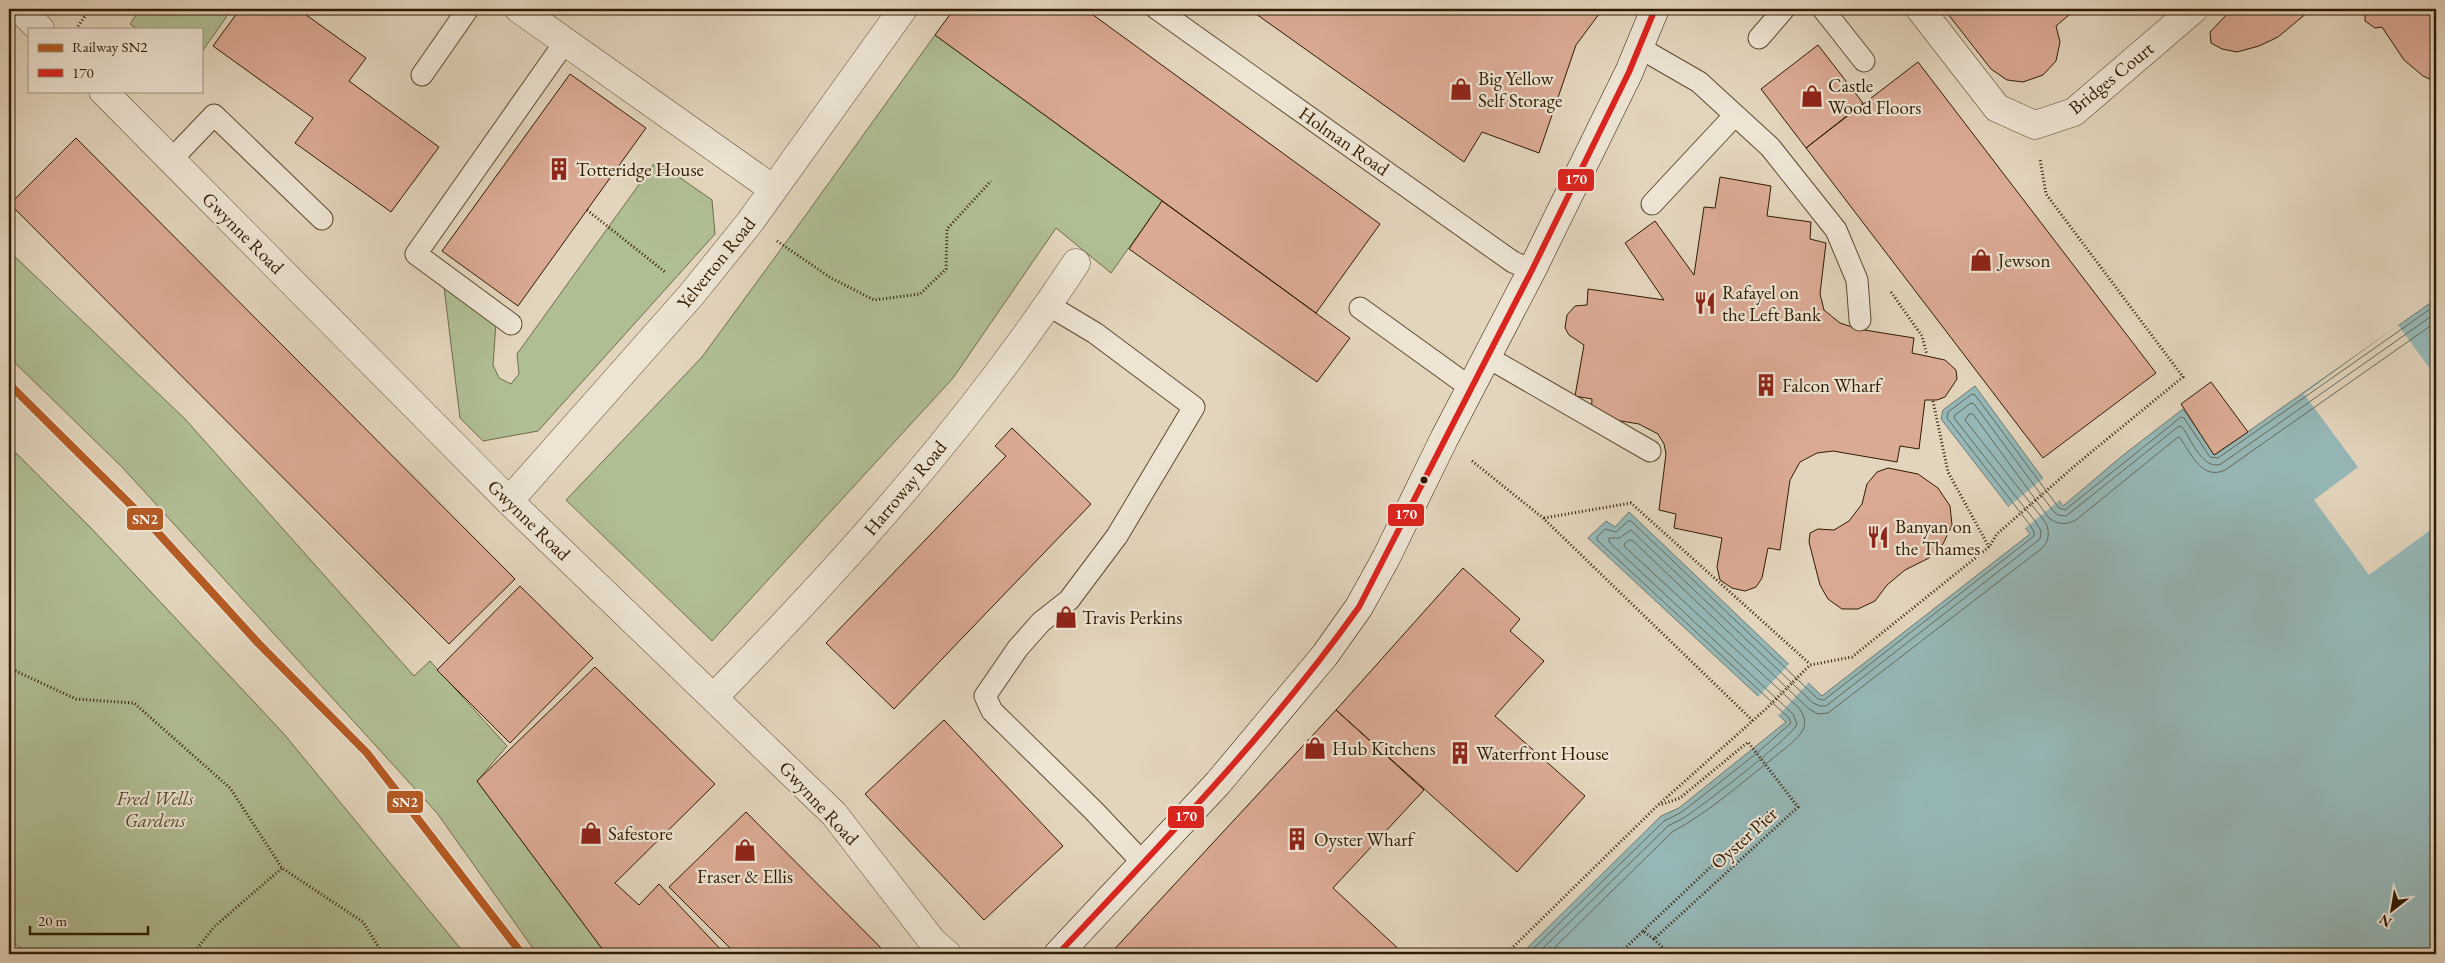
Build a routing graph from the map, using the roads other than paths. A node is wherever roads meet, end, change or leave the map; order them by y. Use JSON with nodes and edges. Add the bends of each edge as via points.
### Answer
{"nodes":[{"id":1,"x":20,"y":9,"type":"edge"},
{"id":2,"x":468,"y":9,"type":"edge"},
{"id":3,"x":519,"y":9,"type":"edge"},
{"id":4,"x":903,"y":9,"type":"edge"},
{"id":5,"x":1157,"y":9,"type":"edge"},
{"id":6,"x":1655,"y":9,"type":"edge"},
{"id":7,"x":1784,"y":9,"type":"edge"},
{"id":8,"x":1823,"y":9,"type":"edge"},
{"id":9,"x":1920,"y":9,"type":"edge"},
{"id":10,"x":2194,"y":9,"type":"edge"},
{"id":11,"x":39,"y":28,"type":"edge"},
{"id":12,"x":1759,"y":38,"type":"dead end"},
{"id":13,"x":565,"y":42,"type":"junction"},
{"id":14,"x":1640,"y":48,"type":"junction"},
{"id":15,"x":1864,"y":61,"type":"dead end"},
{"id":16,"x":422,"y":75,"type":"dead end"},
{"id":17,"x":104,"y":92,"type":"edge"},
{"id":18,"x":1735,"y":115,"type":"junction"},
{"id":19,"x":171,"y":160,"type":"junction"},
{"id":20,"x":773,"y":189,"type":"junction"},
{"id":21,"x":1652,"y":204,"type":"dead end"},
{"id":22,"x":322,"y":219,"type":"dead end"},
{"id":23,"x":1076,"y":263,"type":"dead end"},
{"id":24,"x":1532,"y":270,"type":"junction"},
{"id":25,"x":1048,"y":305,"type":"junction"},
{"id":26,"x":1360,"y":308,"type":"dead end"},
{"id":27,"x":1860,"y":320,"type":"dead end"},
{"id":28,"x":511,"y":324,"type":"dead end"},
{"id":29,"x":1487,"y":357,"type":"junction"},
{"id":30,"x":1471,"y":388,"type":"junction"},
{"id":31,"x":1650,"y":451,"type":"dead end"},
{"id":32,"x":509,"y":501,"type":"junction"},
{"id":33,"x":714,"y":696,"type":"junction"},
{"id":34,"x":1144,"y":864,"type":"junction"},
{"id":35,"x":948,"y":954,"type":"edge"},
{"id":36,"x":1058,"y":954,"type":"edge"}],
"edges":[{"from":1,"to":11,"type":"street"},
{"from":2,"to":16,"type":"lane"},
{"from":3,"to":13,"type":"street"},
{"from":4,"to":20,"type":"street","name":"Yelverton Road"},
{"from":5,"to":24,"type":"lane","name":"Holman Road","via":[[1496,250]]},
{"from":6,"to":14,"type":"street"},
{"from":7,"to":12,"type":"lane"},
{"from":8,"to":15,"type":"lane"},
{"from":9,"to":10,"type":"street","name":"Bridges Court","via":[[1998,108],[2034,125],[2074,112]]},
{"from":13,"to":20,"type":"street"},
{"from":13,"to":28,"type":"lane","via":[[416,254]]},
{"from":14,"to":18,"type":"lane","via":[[1700,82]]},
{"from":14,"to":24,"type":"street"},
{"from":17,"to":19,"type":"street","name":"Gwynne Road"},
{"from":18,"to":21,"type":"lane"},
{"from":18,"to":27,"type":"lane","via":[[1770,147],[1836,230],[1857,280]]},
{"from":19,"to":22,"type":"lane","via":[[214,115]]},
{"from":19,"to":32,"type":"street","name":"Gwynne Road"},
{"from":20,"to":32,"type":"street","name":"Yelverton Road","via":[[692,294]]},
{"from":23,"to":25,"type":"street","name":"Harroway Road"},
{"from":24,"to":29,"type":"street"},
{"from":25,"to":33,"type":"street","name":"Harroway Road","via":[[956,427],[842,563]]},
{"from":25,"to":34,"type":"lane","via":[[1094,333],[1194,407],[1117,536],[1069,600],[1041,622],[1018,648],[985,696],[992,711]]},
{"from":26,"to":30,"type":"lane"},
{"from":29,"to":30,"type":"street"},
{"from":29,"to":31,"type":"lane"},
{"from":30,"to":34,"type":"street","via":[[1386,558],[1353,615],[1325,655],[1218,783]]},
{"from":32,"to":33,"type":"street","name":"Gwynne Road"},
{"from":33,"to":35,"type":"street","name":"Gwynne Road","via":[[834,814],[933,942]]},
{"from":34,"to":36,"type":"street"}]}
